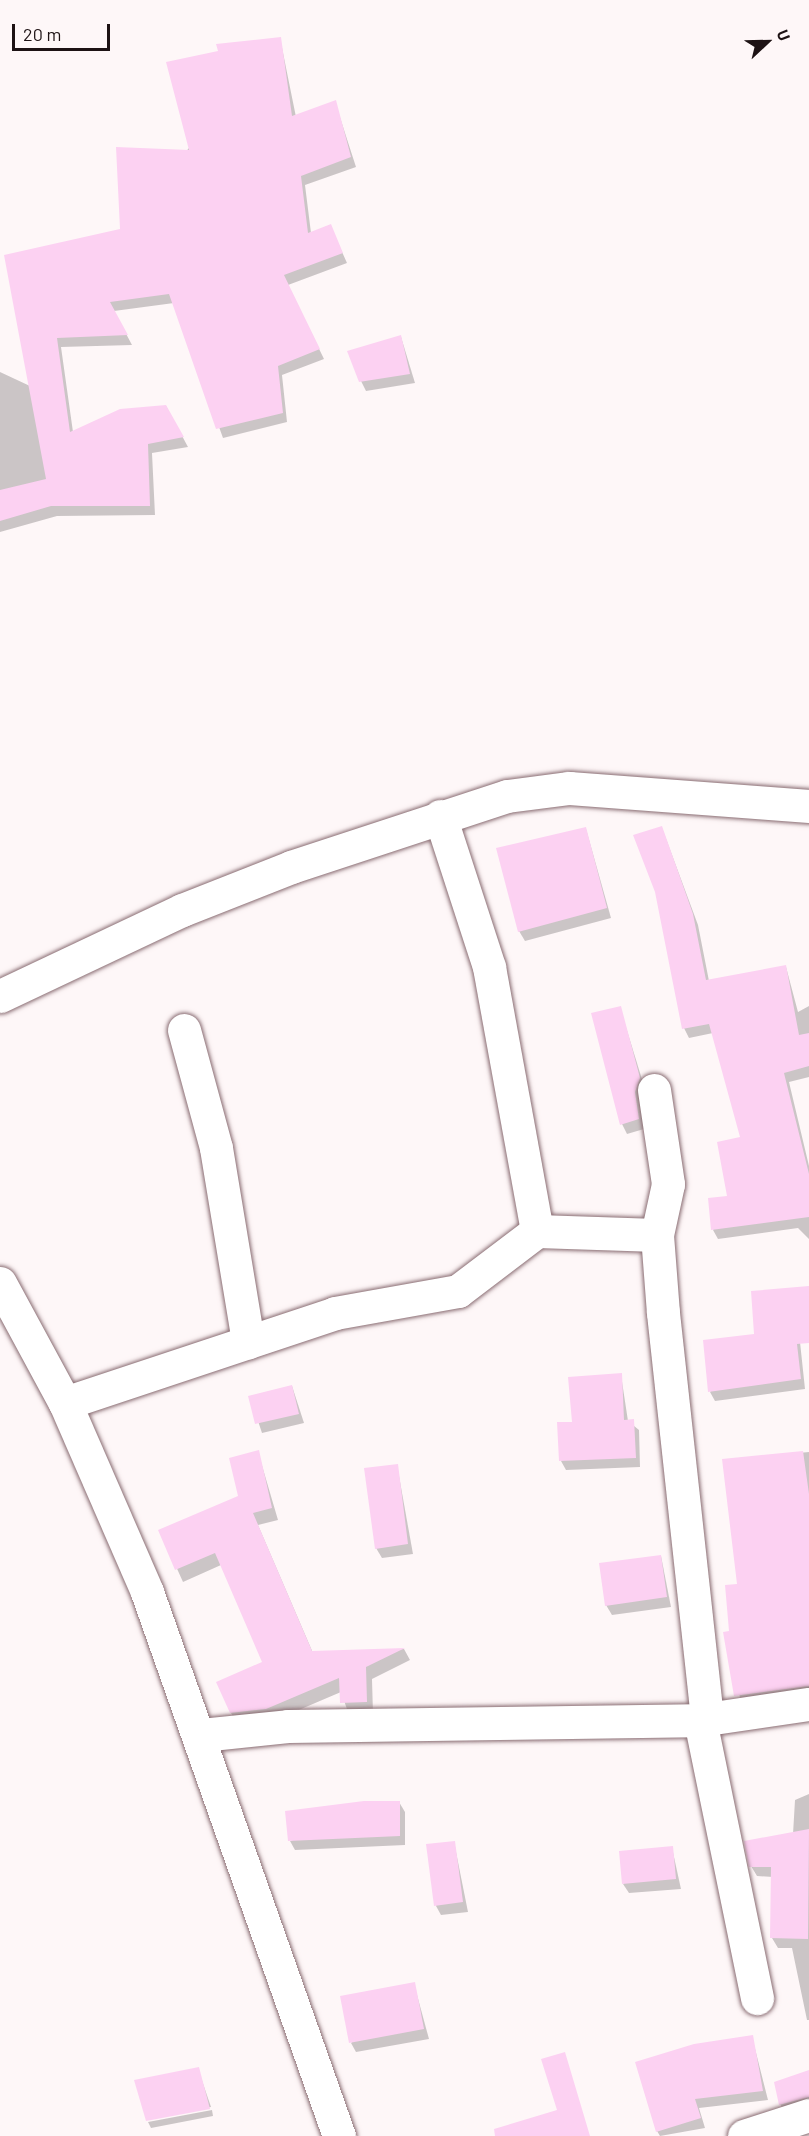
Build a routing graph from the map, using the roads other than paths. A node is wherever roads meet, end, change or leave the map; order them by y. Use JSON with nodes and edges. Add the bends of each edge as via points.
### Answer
{"nodes":[{"id":1,"x":809,"y":806,"type":"edge"},
{"id":2,"x":440,"y":816,"type":"junction"},
{"id":3,"x":0,"y":996,"type":"edge"},
{"id":4,"x":184,"y":1030,"type":"dead end"},
{"id":5,"x":654,"y":1090,"type":"dead end"},
{"id":6,"x":537,"y":1231,"type":"junction"},
{"id":7,"x":657,"y":1235,"type":"junction"},
{"id":8,"x":0,"y":1283,"type":"edge"},
{"id":9,"x":248,"y":1342,"type":"junction"},
{"id":10,"x":65,"y":1403,"type":"junction"},
{"id":11,"x":809,"y":1704,"type":"edge"},
{"id":12,"x":704,"y":1720,"type":"junction"},
{"id":13,"x":201,"y":1735,"type":"junction"},
{"id":14,"x":757,"y":1998,"type":"dead end"},
{"id":15,"x":809,"y":2115,"type":"edge"},
{"id":16,"x":339,"y":2136,"type":"edge"},
{"id":17,"x":744,"y":2136,"type":"edge"}],
"edges":[{"from":1,"to":2,"type":"street","via":[[569,788],[507,796]]},
{"from":2,"to":3,"type":"street","via":[[154,921]]},
{"from":2,"to":6,"type":"street","via":[[489,967]]},
{"from":4,"to":9,"type":"street","via":[[216,1148]]},
{"from":5,"to":7,"type":"street","via":[[668,1184]]},
{"from":6,"to":7,"type":"street"},
{"from":6,"to":9,"type":"street","via":[[458,1291],[335,1313]]},
{"from":7,"to":12,"type":"street"},
{"from":8,"to":10,"type":"street"},
{"from":9,"to":10,"type":"street"},
{"from":10,"to":13,"type":"street"},
{"from":11,"to":12,"type":"street"},
{"from":12,"to":13,"type":"street","via":[[288,1726]]},
{"from":12,"to":14,"type":"street"},
{"from":13,"to":16,"type":"street"},
{"from":15,"to":17,"type":"street"}]}
